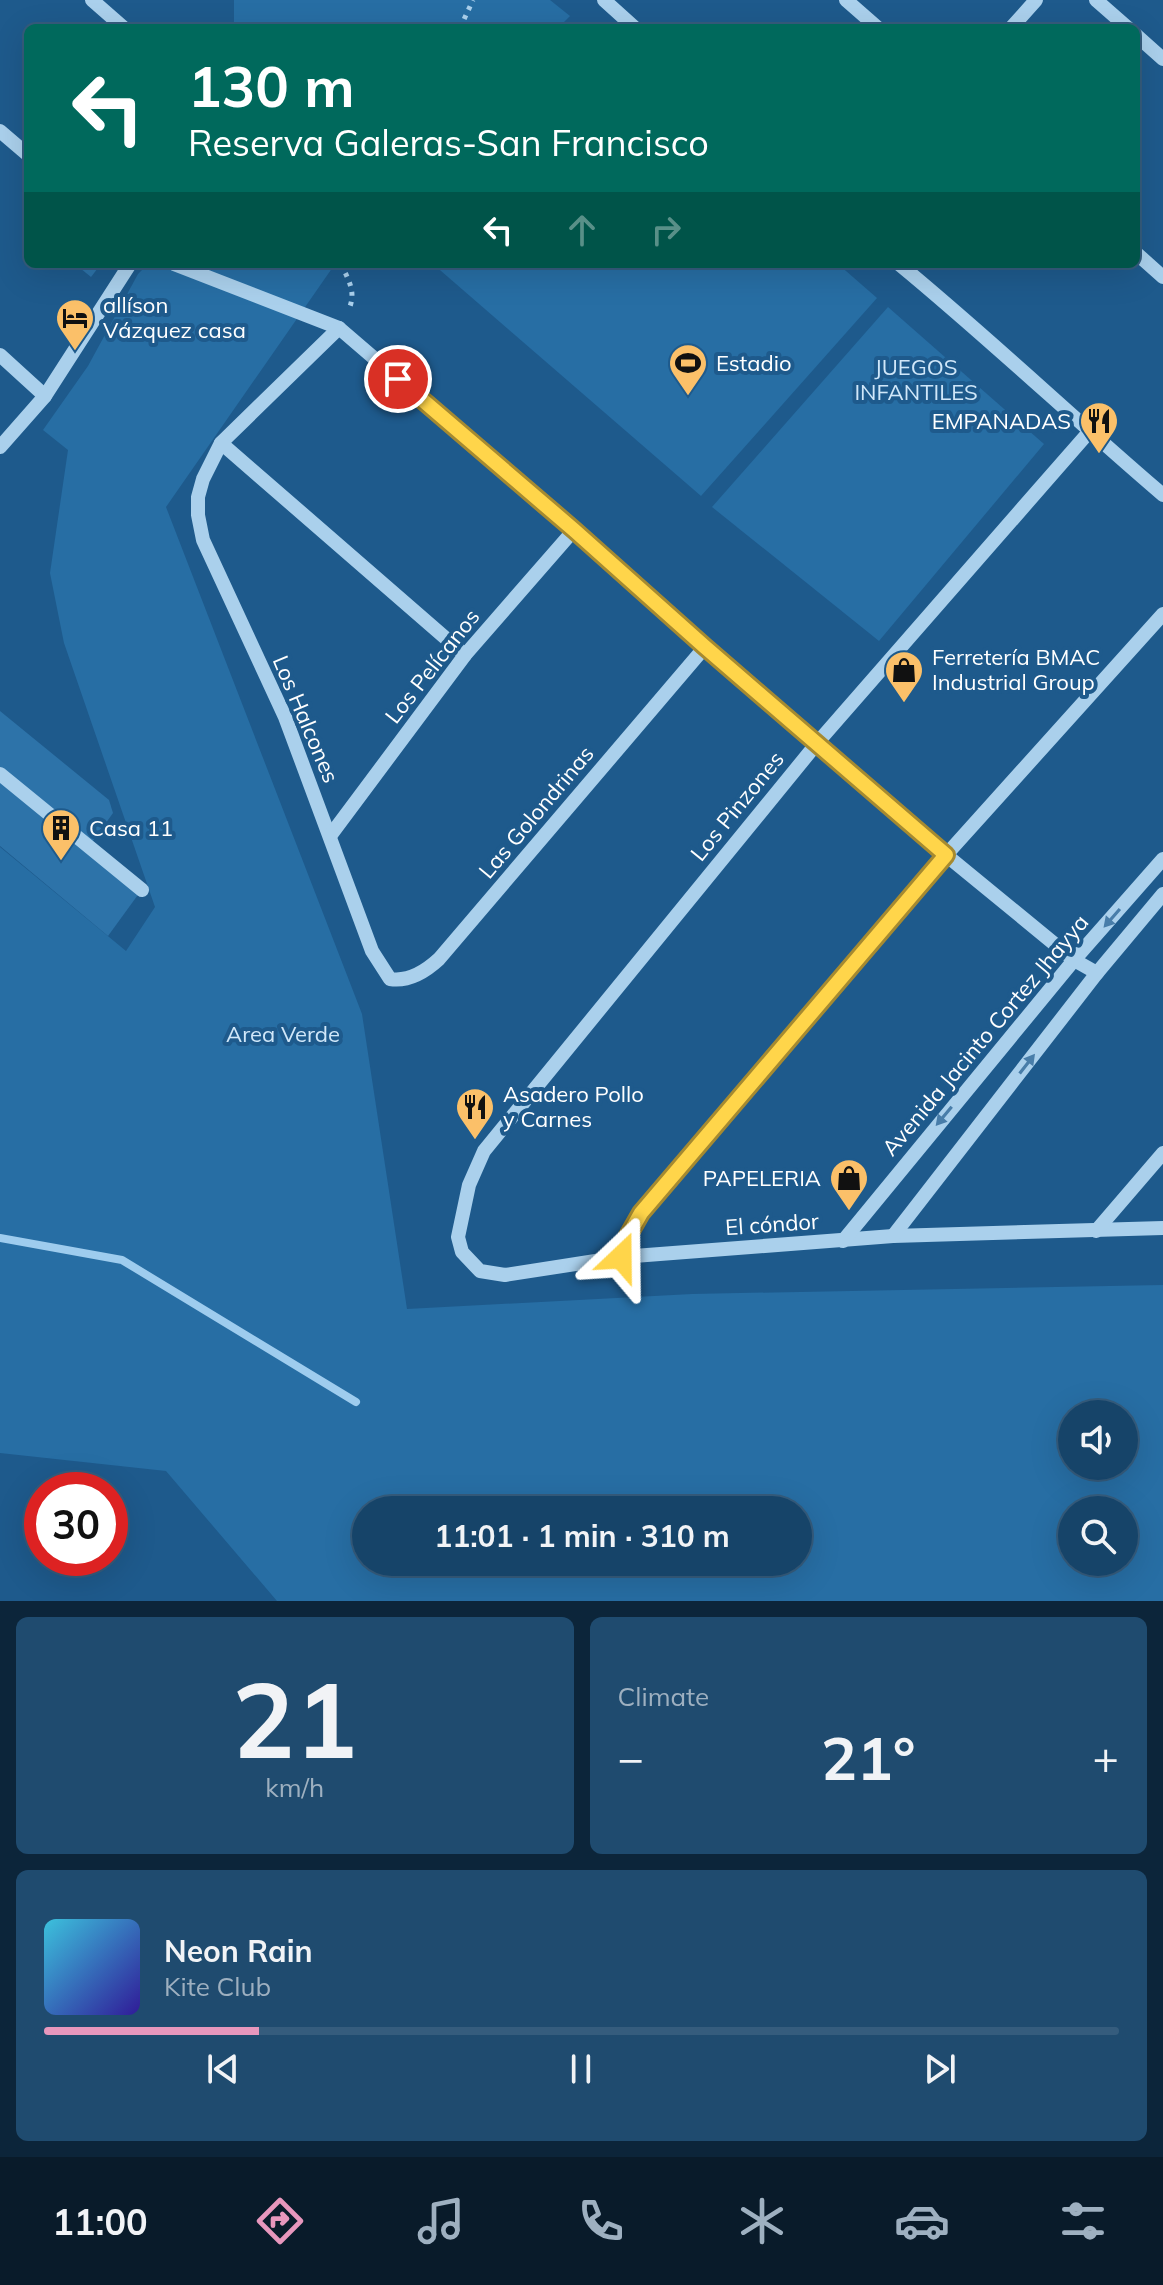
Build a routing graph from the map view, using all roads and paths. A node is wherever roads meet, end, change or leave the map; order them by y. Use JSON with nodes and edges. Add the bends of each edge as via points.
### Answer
{"nodes":[{"id":1,"x":92,"y":0,"type":"edge"},
{"id":2,"x":473,"y":0,"type":"edge"},
{"id":3,"x":604,"y":0,"type":"edge"},
{"id":4,"x":846,"y":0,"type":"edge"},
{"id":5,"x":1036,"y":0,"type":"edge"},
{"id":6,"x":1096,"y":0,"type":"edge"},
{"id":7,"x":119,"y":24,"type":"edge"},
{"id":8,"x":462,"y":24,"type":"edge"},
{"id":9,"x":631,"y":24,"type":"edge"},
{"id":10,"x":873,"y":24,"type":"edge"},
{"id":11,"x":1015,"y":24,"type":"edge"},
{"id":12,"x":1123,"y":24,"type":"edge"},
{"id":13,"x":1140,"y":39,"type":"edge"},
{"id":14,"x":1163,"y":59,"type":"edge"},
{"id":15,"x":0,"y":131,"type":"edge"},
{"id":16,"x":24,"y":152,"type":"edge"},
{"id":17,"x":1140,"y":257,"type":"edge"},
{"id":18,"x":127,"y":268,"type":"edge"},
{"id":19,"x":184,"y":268,"type":"edge"},
{"id":20,"x":343,"y":268,"type":"edge"},
{"id":21,"x":904,"y":268,"type":"edge"},
{"id":22,"x":1163,"y":277,"type":"edge"},
{"id":23,"x":339,"y":328,"type":"junction"},
{"id":24,"x":0,"y":355,"type":"edge"},
{"id":25,"x":45,"y":396,"type":"junction"},
{"id":26,"x":1089,"y":432,"type":"junction"},
{"id":27,"x":221,"y":443,"type":"junction"},
{"id":28,"x":0,"y":447,"type":"edge"},
{"id":29,"x":1163,"y":495,"type":"edge"},
{"id":30,"x":574,"y":530,"type":"junction"},
{"id":31,"x":1163,"y":614,"type":"edge"},
{"id":32,"x":705,"y":647,"type":"junction"},
{"id":33,"x":465,"y":655,"type":"junction"},
{"id":34,"x":818,"y":742,"type":"junction"},
{"id":35,"x":0,"y":774,"type":"edge"},
{"id":36,"x":330,"y":836,"type":"junction"},
{"id":37,"x":946,"y":855,"type":"junction"},
{"id":38,"x":1163,"y":859,"type":"edge"},
{"id":39,"x":142,"y":890,"type":"dead end"},
{"id":40,"x":1163,"y":894,"type":"edge"},
{"id":41,"x":1074,"y":960,"type":"junction"},
{"id":42,"x":1097,"y":973,"type":"junction"},
{"id":43,"x":386,"y":975,"type":"joint"},
{"id":44,"x":1163,"y":1153,"type":"edge"},
{"id":45,"x":469,"y":1185,"type":"joint"},
{"id":46,"x":1163,"y":1228,"type":"edge"},
{"id":47,"x":1096,"y":1231,"type":"junction"},
{"id":48,"x":893,"y":1236,"type":"junction"},
{"id":49,"x":843,"y":1241,"type":"junction"},
{"id":50,"x":621,"y":1257,"type":"junction"}],
"edges":[{"from":1,"to":7,"type":"street"},
{"from":2,"to":8,"type":"path"},
{"from":3,"to":9,"type":"street"},
{"from":4,"to":10,"type":"street"},
{"from":5,"to":11,"type":"street"},
{"from":6,"to":12,"type":"street"},
{"from":13,"to":14,"type":"street"},
{"from":15,"to":16,"type":"street"},
{"from":17,"to":22,"type":"street"},
{"from":18,"to":25,"type":"street"},
{"from":19,"to":23,"type":"street"},
{"from":20,"to":23,"type":"path","via":[[353,300]]},
{"from":21,"to":26,"type":"street"},
{"from":23,"to":27,"type":"street"},
{"from":23,"to":30,"type":"street"},
{"from":24,"to":25,"type":"street"},
{"from":25,"to":28,"type":"street"},
{"from":26,"to":29,"type":"street"},
{"from":26,"to":34,"type":"street","name":"Los Pinzones"},
{"from":27,"to":33,"type":"street"},
{"from":27,"to":36,"type":"street","name":"Los Halcones","via":[[198,497],[203,540],[285,717]]},
{"from":30,"to":32,"type":"street"},
{"from":30,"to":33,"type":"street","name":"Los Pelícanos"},
{"from":31,"to":37,"type":"street"},
{"from":32,"to":34,"type":"street"},
{"from":32,"to":43,"type":"street","name":"Las Golondrinas","via":[[439,959],[406,979]]},
{"from":33,"to":36,"type":"street","name":"Los Pelícanos"},
{"from":34,"to":37,"type":"street"},
{"from":34,"to":45,"type":"street","name":"Los Pinzones","via":[[484,1151]]},
{"from":35,"to":39,"type":"street"},
{"from":36,"to":43,"type":"street","name":"Los Halcones","via":[[372,951]]},
{"from":37,"to":41,"type":"street"},
{"from":37,"to":50,"type":"street","via":[[641,1213]]},
{"from":38,"to":41,"type":"street","name":"Avenida Jacinto Cortez Jhayya","one_way":true},
{"from":40,"to":42,"type":"street"},
{"from":41,"to":42,"type":"street"},
{"from":41,"to":49,"type":"street","name":"Avenida Jacinto Cortez Jhayya","one_way":true},
{"from":48,"to":42,"type":"street","one_way":true},
{"from":44,"to":47,"type":"street"},
{"from":45,"to":50,"type":"street","name":"El cóndor","via":[[458,1237],[462,1252],[480,1271],[505,1275]]},
{"from":46,"to":47,"type":"street","name":"El cóndor"},
{"from":47,"to":48,"type":"street","name":"El cóndor"},
{"from":48,"to":49,"type":"street","name":"El cóndor"},
{"from":49,"to":50,"type":"street","name":"El cóndor"}]}
